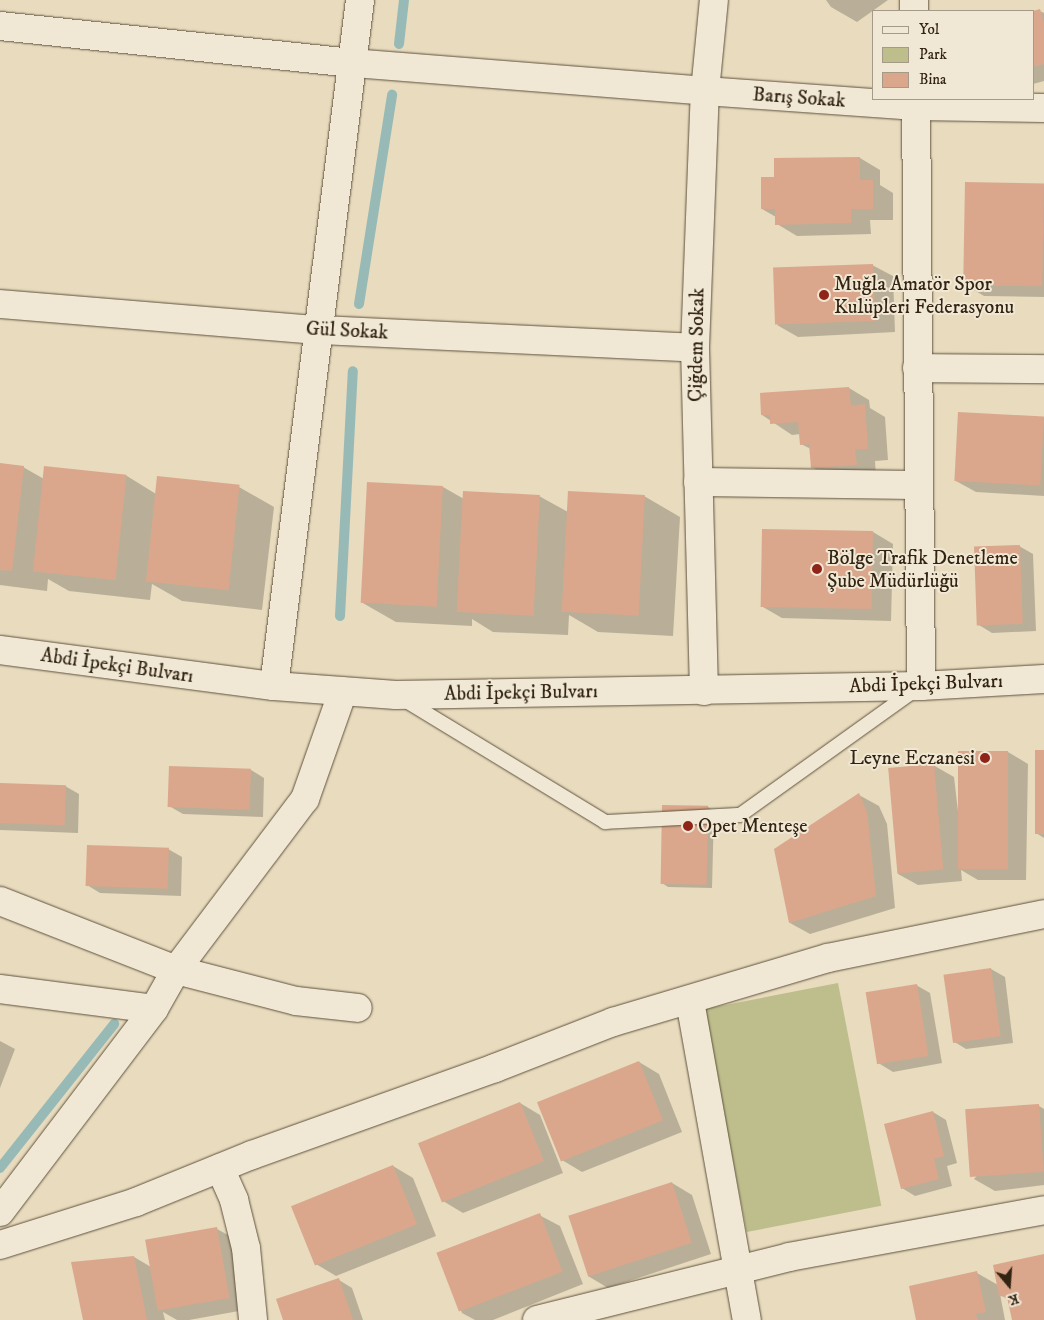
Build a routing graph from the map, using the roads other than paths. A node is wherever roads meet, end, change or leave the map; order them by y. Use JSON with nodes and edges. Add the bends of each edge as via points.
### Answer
{"nodes":[{"id":1,"x":360,"y":0,"type":"edge"},
{"id":2,"x":714,"y":0,"type":"edge"},
{"id":3,"x":0,"y":26,"type":"edge"},
{"id":4,"x":352,"y":63,"type":"junction"},
{"id":5,"x":704,"y":91,"type":"junction"},
{"id":6,"x":872,"y":100,"type":"edge"},
{"id":7,"x":877,"y":100,"type":"edge"},
{"id":8,"x":916,"y":102,"type":"edge"},
{"id":9,"x":1044,"y":108,"type":"edge"},
{"id":10,"x":0,"y":304,"type":"edge"},
{"id":11,"x":319,"y":330,"type":"junction"},
{"id":12,"x":695,"y":348,"type":"junction"},
{"id":13,"x":917,"y":368,"type":"junction"},
{"id":14,"x":1044,"y":369,"type":"edge"},
{"id":15,"x":698,"y":482,"type":"junction"},
{"id":16,"x":917,"y":485,"type":"junction"},
{"id":17,"x":0,"y":650,"type":"edge"},
{"id":18,"x":1044,"y":679,"type":"edge"},
{"id":19,"x":274,"y":686,"type":"junction"},
{"id":20,"x":920,"y":686,"type":"junction"},
{"id":21,"x":343,"y":691,"type":"junction"},
{"id":22,"x":704,"y":691,"type":"junction"},
{"id":23,"x":396,"y":695,"type":"junction"},
{"id":24,"x":0,"y":901,"type":"edge"},
{"id":25,"x":1044,"y":914,"type":"edge"},
{"id":26,"x":176,"y":970,"type":"junction"},
{"id":27,"x":0,"y":989,"type":"edge"},
{"id":28,"x":690,"y":1001,"type":"junction"},
{"id":29,"x":154,"y":1008,"type":"junction"},
{"id":30,"x":358,"y":1008,"type":"dead end"},
{"id":31,"x":220,"y":1168,"type":"junction"},
{"id":32,"x":1044,"y":1210,"type":"edge"},
{"id":33,"x":0,"y":1212,"type":"edge"},
{"id":34,"x":0,"y":1245,"type":"edge"},
{"id":35,"x":739,"y":1270,"type":"junction"},
{"id":36,"x":253,"y":1320,"type":"edge"},
{"id":37,"x":537,"y":1320,"type":"edge"},
{"id":38,"x":747,"y":1320,"type":"edge"}],
"edges":[{"from":1,"to":4,"type":"street"},
{"from":2,"to":5,"type":"street","name":"Çiğdem Sokak"},
{"from":3,"to":4,"type":"street","name":"Barış Sokak"},
{"from":4,"to":5,"type":"street","name":"Barış Sokak"},
{"from":4,"to":11,"type":"street"},
{"from":5,"to":6,"type":"street","name":"Barış Sokak"},
{"from":5,"to":12,"type":"street","name":"Çiğdem Sokak"},
{"from":7,"to":8,"type":"street","name":"Barış Sokak"},
{"from":8,"to":9,"type":"street","name":"Barış Sokak"},
{"from":8,"to":13,"type":"street"},
{"from":10,"to":11,"type":"street","name":"Gül Sokak"},
{"from":11,"to":12,"type":"street","name":"Gül Sokak"},
{"from":11,"to":19,"type":"street"},
{"from":12,"to":15,"type":"street","name":"Çiğdem Sokak"},
{"from":13,"to":14,"type":"street"},
{"from":13,"to":16,"type":"street"},
{"from":15,"to":16,"type":"street"},
{"from":15,"to":22,"type":"street","name":"Çiğdem Sokak"},
{"from":16,"to":20,"type":"street"},
{"from":17,"to":19,"type":"street","name":"Abdi İpekçi Bulvarı"},
{"from":18,"to":20,"type":"street","name":"Abdi İpekçi Bulvarı"},
{"from":19,"to":21,"type":"street","name":"Abdi İpekçi Bulvarı"},
{"from":20,"to":22,"type":"street","name":"Abdi İpekçi Bulvarı"},
{"from":20,"to":23,"type":"lane","via":[[740,815],[605,822]]},
{"from":21,"to":23,"type":"street","name":"Abdi İpekçi Bulvarı"},
{"from":21,"to":26,"type":"street","via":[[306,799]]},
{"from":22,"to":23,"type":"street","name":"Abdi İpekçi Bulvarı"},
{"from":24,"to":26,"type":"street"},
{"from":25,"to":28,"type":"street","via":[[828,958],[760,976]]},
{"from":26,"to":29,"type":"street"},
{"from":26,"to":30,"type":"street","via":[[296,1001]]},
{"from":27,"to":29,"type":"street"},
{"from":28,"to":31,"type":"street","via":[[613,1022]]},
{"from":28,"to":35,"type":"street"},
{"from":29,"to":33,"type":"street"},
{"from":31,"to":34,"type":"street","via":[[136,1202]]},
{"from":31,"to":36,"type":"street","via":[[234,1200],[246,1248]]},
{"from":32,"to":35,"type":"street","via":[[860,1242]]},
{"from":35,"to":37,"type":"street"},
{"from":35,"to":38,"type":"street"}]}
